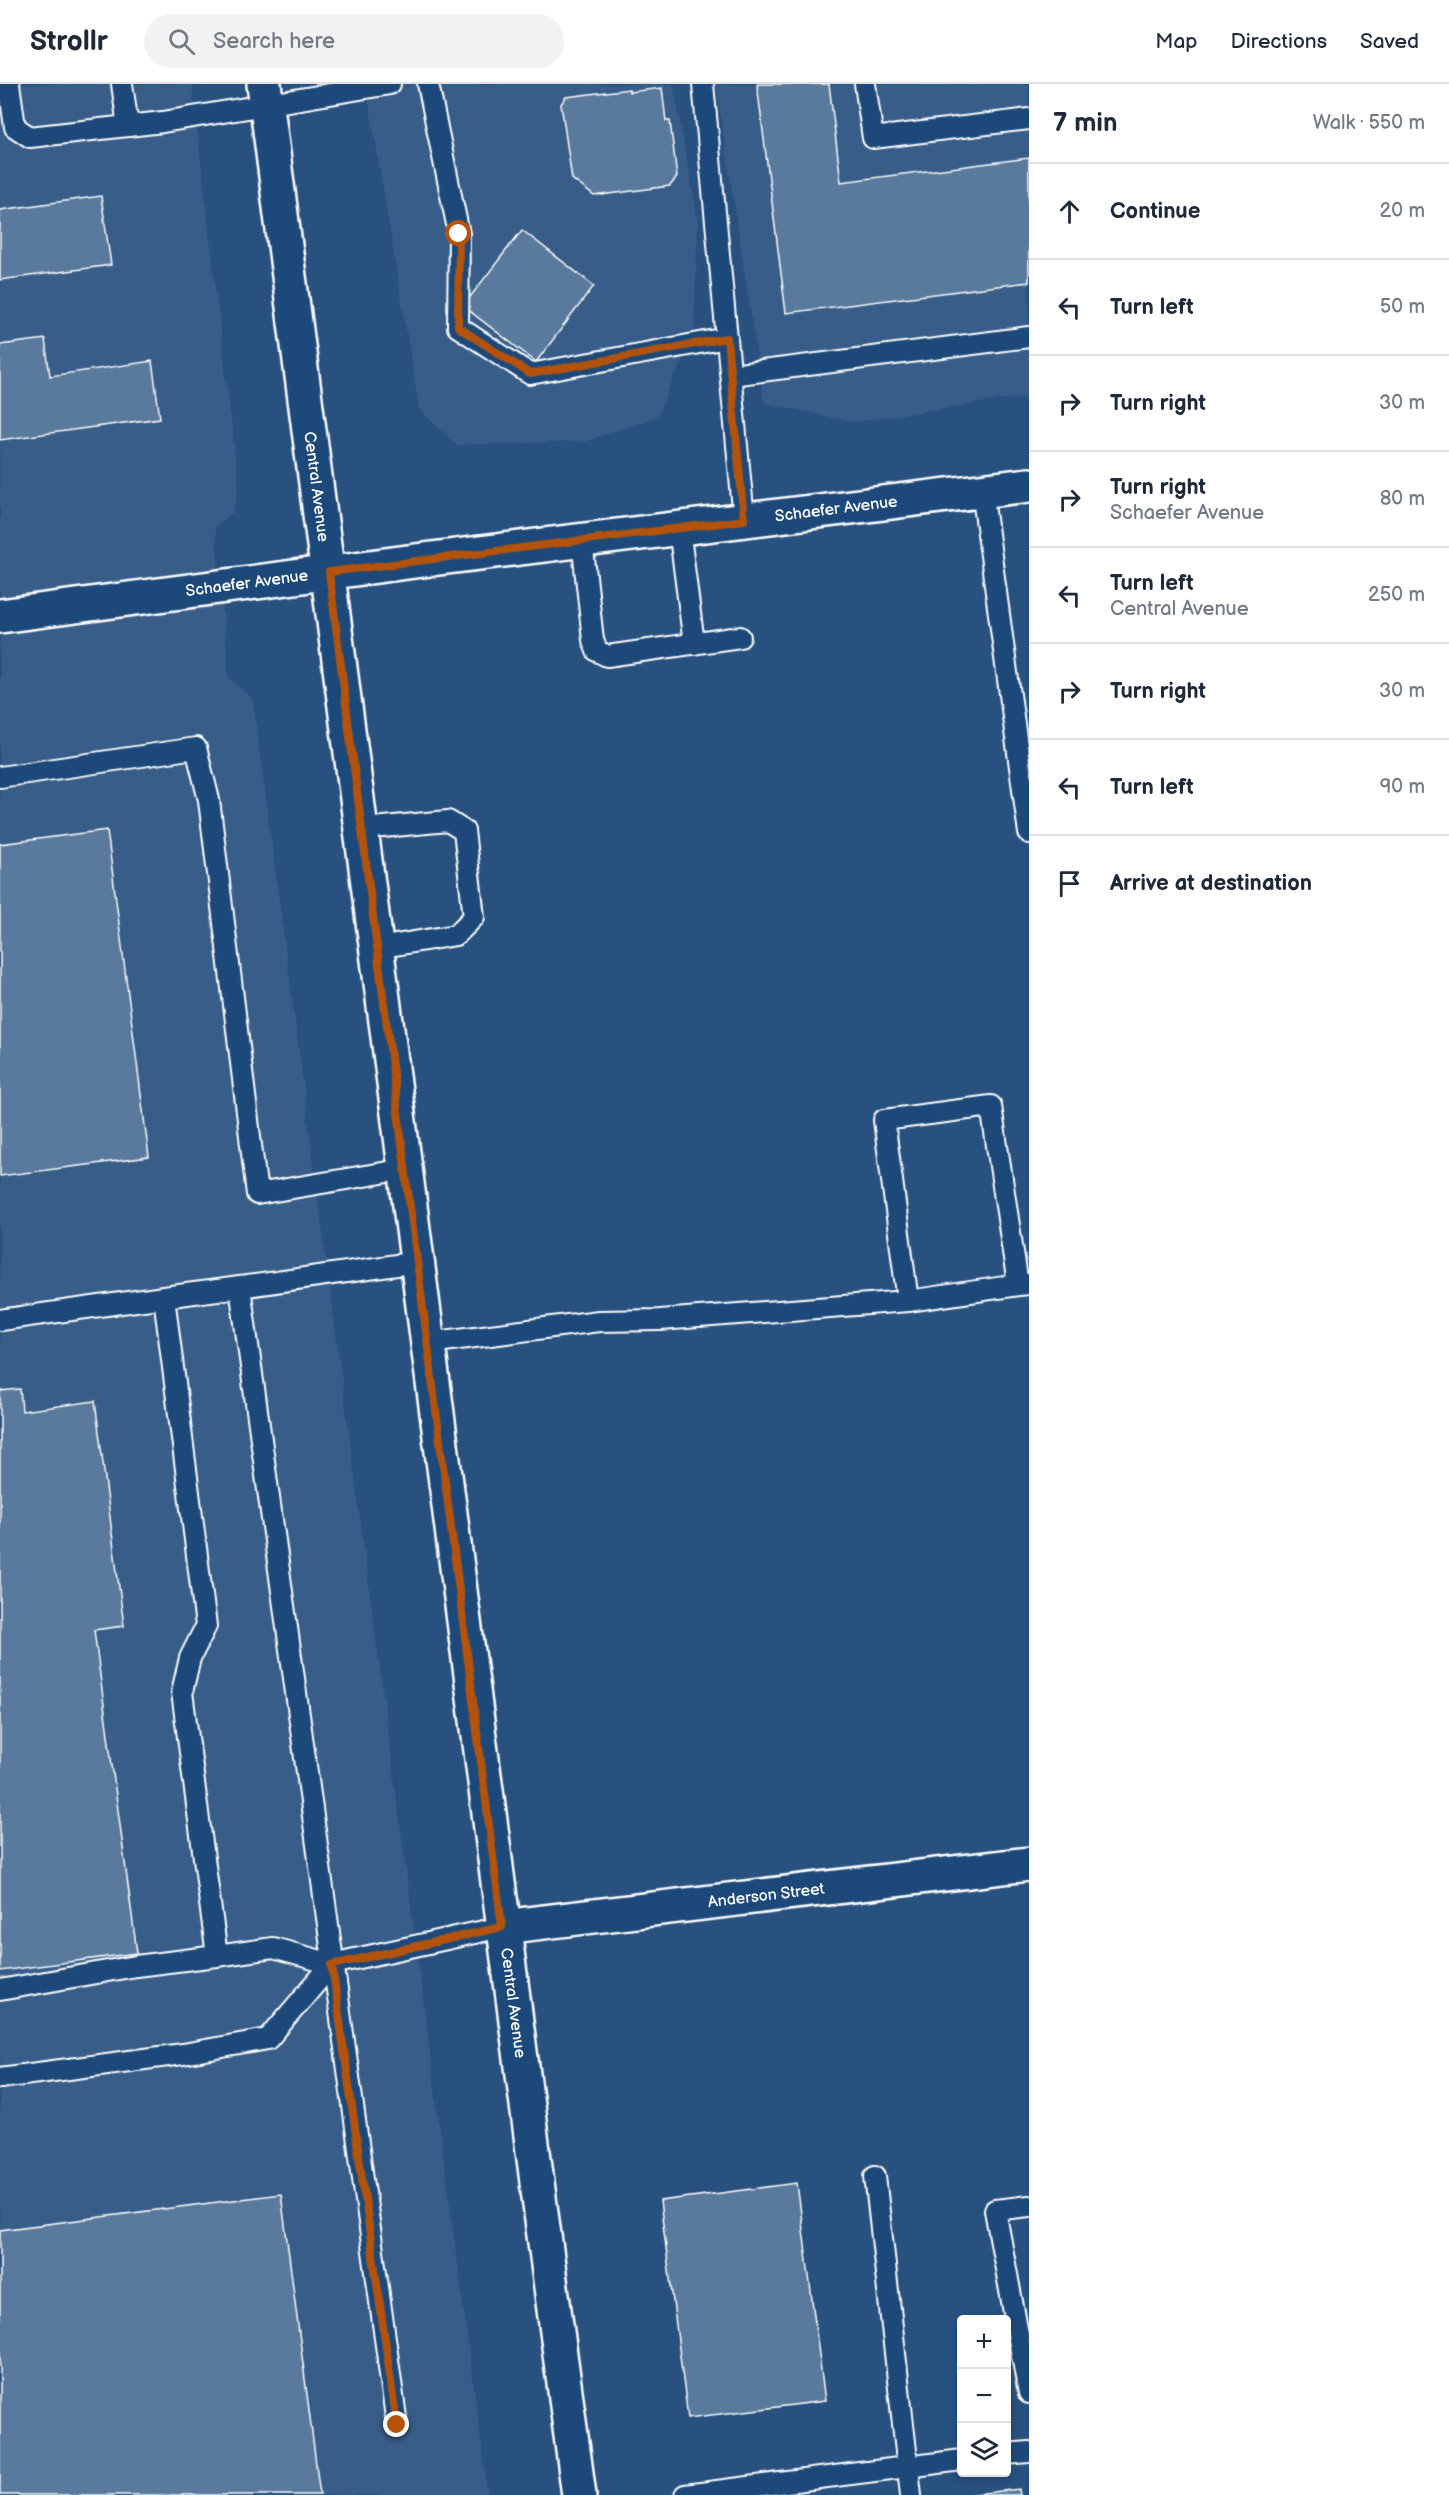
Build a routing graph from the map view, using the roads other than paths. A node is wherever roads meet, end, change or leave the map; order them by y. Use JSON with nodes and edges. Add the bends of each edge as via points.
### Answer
{"nodes":[{"id":1,"x":9,"y":84,"type":"edge"},
{"id":2,"x":122,"y":84,"type":"edge"},
{"id":3,"x":390,"y":84,"type":"edge"},
{"id":4,"x":428,"y":84,"type":"edge"},
{"id":5,"x":703,"y":84,"type":"edge"},
{"id":6,"x":865,"y":84,"type":"edge"},
{"id":7,"x":265,"y":94,"type":"edge"},
{"id":8,"x":1029,"y":118,"type":"edge"},
{"id":9,"x":128,"y":126,"type":"junction"},
{"id":10,"x":1029,"y":337,"type":"edge"},
{"id":11,"x":727,"y":338,"type":"junction"},
{"id":12,"x":731,"y":375,"type":"junction"},
{"id":13,"x":1029,"y":484,"type":"edge"},
{"id":14,"x":982,"y":490,"type":"junction"},
{"id":15,"x":744,"y":520,"type":"junction"},
{"id":16,"x":679,"y":528,"type":"junction"},
{"id":17,"x":582,"y":540,"type":"junction"},
{"id":18,"x":329,"y":572,"type":"junction"},
{"id":19,"x":0,"y":616,"type":"edge"},
{"id":20,"x":740,"y":637,"type":"dead end"},
{"id":21,"x":694,"y":644,"type":"junction"},
{"id":22,"x":0,"y":777,"type":"edge"},
{"id":23,"x":362,"y":829,"type":"junction"},
{"id":24,"x":1029,"y":833,"type":"edge"},
{"id":25,"x":377,"y":948,"type":"junction"},
{"id":26,"x":406,"y":1169,"type":"junction"},
{"id":27,"x":418,"y":1263,"type":"junction"},
{"id":28,"x":1024,"y":1285,"type":"edge"},
{"id":29,"x":240,"y":1287,"type":"junction"},
{"id":30,"x":164,"y":1297,"type":"junction"},
{"id":31,"x":908,"y":1301,"type":"junction"},
{"id":32,"x":0,"y":1320,"type":"edge"},
{"id":33,"x":428,"y":1343,"type":"junction"},
{"id":34,"x":1029,"y":1864,"type":"edge"},
{"id":35,"x":502,"y":1927,"type":"junction"},
{"id":36,"x":217,"y":1956,"type":"junction"},
{"id":37,"x":332,"y":1965,"type":"junction"},
{"id":38,"x":0,"y":1990,"type":"edge"},
{"id":39,"x":0,"y":2078,"type":"edge"},
{"id":40,"x":875,"y":2176,"type":"dead end"},
{"id":41,"x":1029,"y":2206,"type":"edge"},
{"id":42,"x":1029,"y":2393,"type":"edge"},
{"id":43,"x":397,"y":2425,"type":"dead end"},
{"id":44,"x":1029,"y":2452,"type":"edge"},
{"id":45,"x":1011,"y":2454,"type":"edge"},
{"id":46,"x":957,"y":2461,"type":"edge"},
{"id":47,"x":908,"y":2467,"type":"junction"},
{"id":48,"x":579,"y":2495,"type":"edge"},
{"id":49,"x":685,"y":2495,"type":"edge"},
{"id":50,"x":911,"y":2495,"type":"edge"}],
"edges":[{"from":1,"to":9,"type":"lane","via":[[15,127],[30,137]]},
{"from":2,"to":9,"type":"lane"},
{"from":3,"to":7,"type":"lane"},
{"from":4,"to":11,"type":"lane","via":[[459,234],[458,327],[530,374]]},
{"from":5,"to":11,"type":"lane"},
{"from":6,"to":8,"type":"lane","via":[[873,138]]},
{"from":7,"to":9,"type":"lane"},
{"from":7,"to":18,"type":"main road","name":"Central Avenue"},
{"from":10,"to":12,"type":"lane"},
{"from":11,"to":12,"type":"lane"},
{"from":12,"to":15,"type":"lane"},
{"from":13,"to":14,"type":"main road","name":"Schaefer Avenue"},
{"from":14,"to":15,"type":"main road","name":"Schaefer Avenue"},
{"from":14,"to":24,"type":"lane"},
{"from":15,"to":16,"type":"main road","name":"Schaefer Avenue"},
{"from":16,"to":17,"type":"main road","name":"Schaefer Avenue"},
{"from":16,"to":21,"type":"lane"},
{"from":17,"to":18,"type":"main road","name":"Schaefer Avenue"},
{"from":17,"to":21,"type":"lane","via":[[597,651],[607,656]]},
{"from":18,"to":19,"type":"main road","name":"Schaefer Avenue"},
{"from":18,"to":23,"type":"main road","name":"Central Avenue"},
{"from":20,"to":21,"type":"lane"},
{"from":22,"to":26,"type":"lane","via":[[196,748],[209,800],[257,1194]]},
{"from":23,"to":25,"type":"main road","name":"Central Avenue"},
{"from":23,"to":25,"type":"lane","via":[[448,820],[464,831],[474,917],[456,935]]},
{"from":25,"to":26,"type":"main road","name":"Central Avenue"},
{"from":26,"to":27,"type":"main road","name":"Central Avenue"},
{"from":27,"to":29,"type":"lane"},
{"from":27,"to":33,"type":"main road","name":"Central Avenue"},
{"from":28,"to":31,"type":"lane"},
{"from":28,"to":31,"type":"lane","via":[[991,1106],[884,1120]]},
{"from":29,"to":30,"type":"lane"},
{"from":29,"to":37,"type":"lane"},
{"from":30,"to":32,"type":"lane"},
{"from":30,"to":36,"type":"lane","via":[[206,1626],[190,1658],[182,1692]]},
{"from":31,"to":33,"type":"lane","via":[[599,1321]]},
{"from":33,"to":35,"type":"main road","name":"Central Avenue"},
{"from":34,"to":35,"type":"main road","name":"Anderson Street"},
{"from":35,"to":37,"type":"lane"},
{"from":35,"to":48,"type":"main road","name":"Central Avenue"},
{"from":36,"to":37,"type":"lane","via":[[273,1948]]},
{"from":36,"to":38,"type":"lane"},
{"from":37,"to":39,"type":"lane","via":[[268,2039]]},
{"from":37,"to":43,"type":"lane"},
{"from":40,"to":47,"type":"lane"},
{"from":41,"to":42,"type":"lane","via":[[995,2210]]},
{"from":44,"to":45,"type":"lane"},
{"from":46,"to":47,"type":"lane"},
{"from":47,"to":49,"type":"lane"},
{"from":47,"to":50,"type":"lane"}]}
